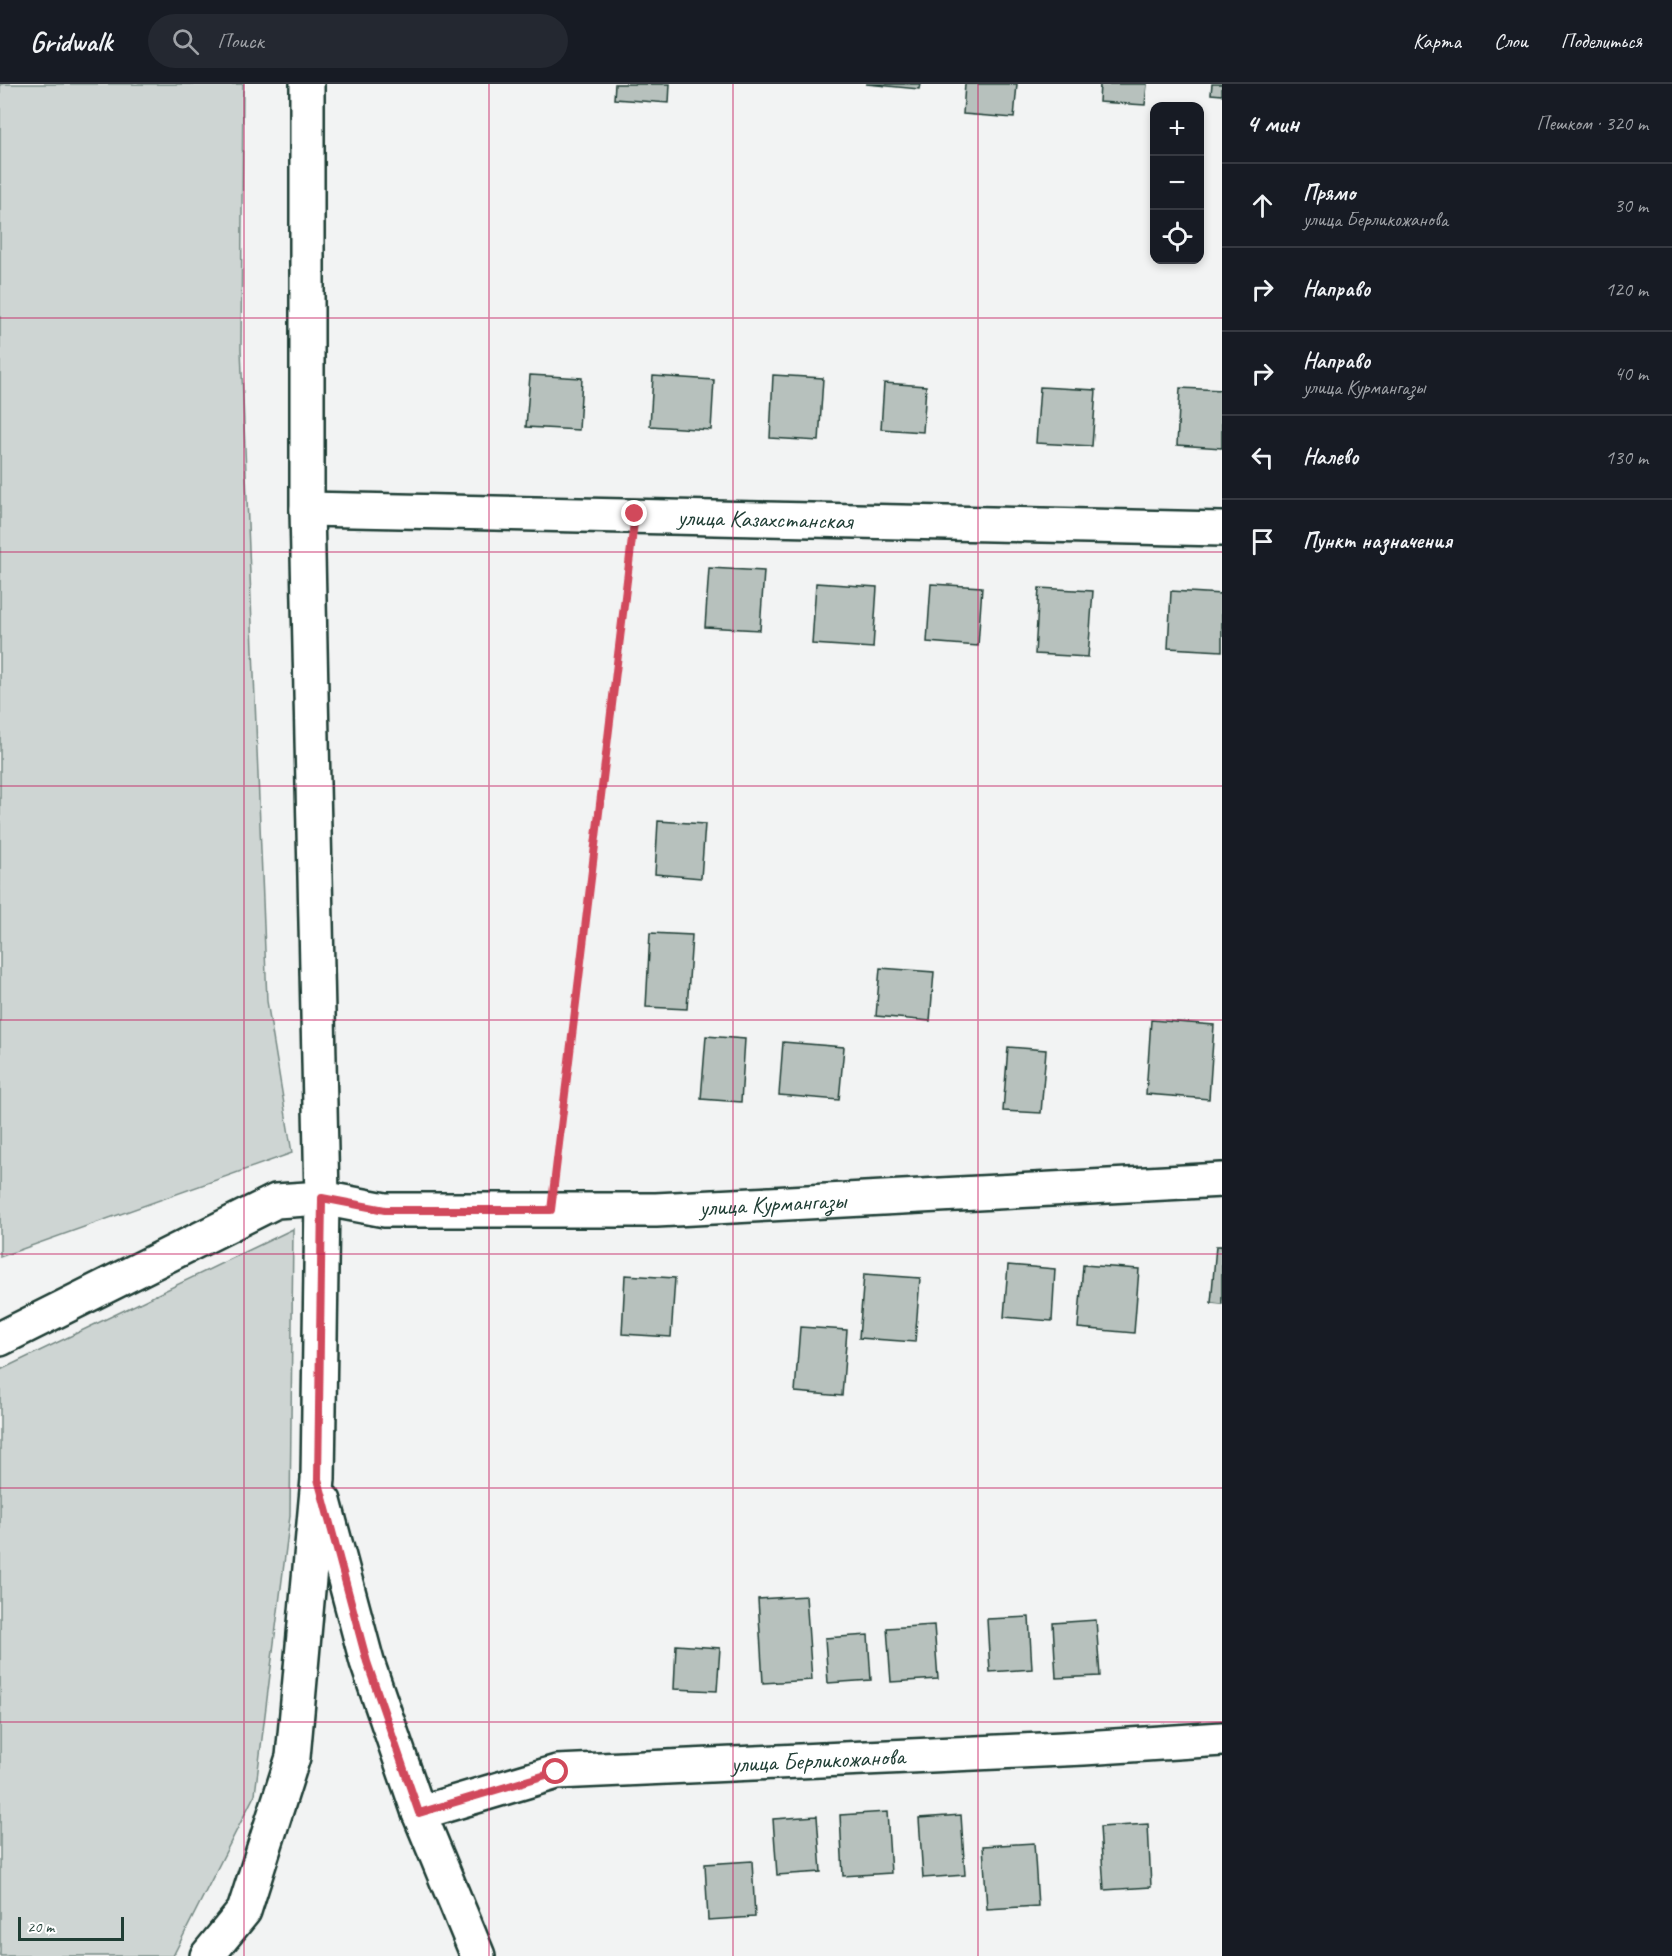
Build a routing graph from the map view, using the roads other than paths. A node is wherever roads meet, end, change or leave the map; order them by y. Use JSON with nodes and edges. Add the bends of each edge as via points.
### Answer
{"nodes":[{"id":1,"x":307,"y":84,"type":"edge"},
{"id":2,"x":307,"y":509,"type":"junction"},
{"id":3,"x":1222,"y":529,"type":"edge"},
{"id":4,"x":1222,"y":1180,"type":"edge"},
{"id":5,"x":322,"y":1198,"type":"junction"},
{"id":6,"x":0,"y":1339,"type":"edge"},
{"id":7,"x":318,"y":1479,"type":"junction"},
{"id":8,"x":1222,"y":1739,"type":"edge"},
{"id":9,"x":419,"y":1813,"type":"junction"},
{"id":10,"x":207,"y":1956,"type":"edge"},
{"id":11,"x":478,"y":1956,"type":"edge"}],
"edges":[{"from":1,"to":2,"type":"main road"},
{"from":2,"to":3,"type":"main road","name":"улица Казахстанская"},
{"from":2,"to":5,"type":"main road"},
{"from":4,"to":5,"type":"main road","name":"улица Курмангазы","via":[[656,1210],[385,1210]]},
{"from":5,"to":6,"type":"main road","name":"улица Курмангазы","via":[[276,1201]]},
{"from":5,"to":7,"type":"main road"},
{"from":7,"to":9,"type":"main road","via":[[367,1662]]},
{"from":7,"to":10,"type":"main road","via":[[293,1757],[244,1911]]},
{"from":8,"to":9,"type":"main road","name":"улица Берликожанова","via":[[556,1772]]},
{"from":9,"to":11,"type":"main road"}]}
